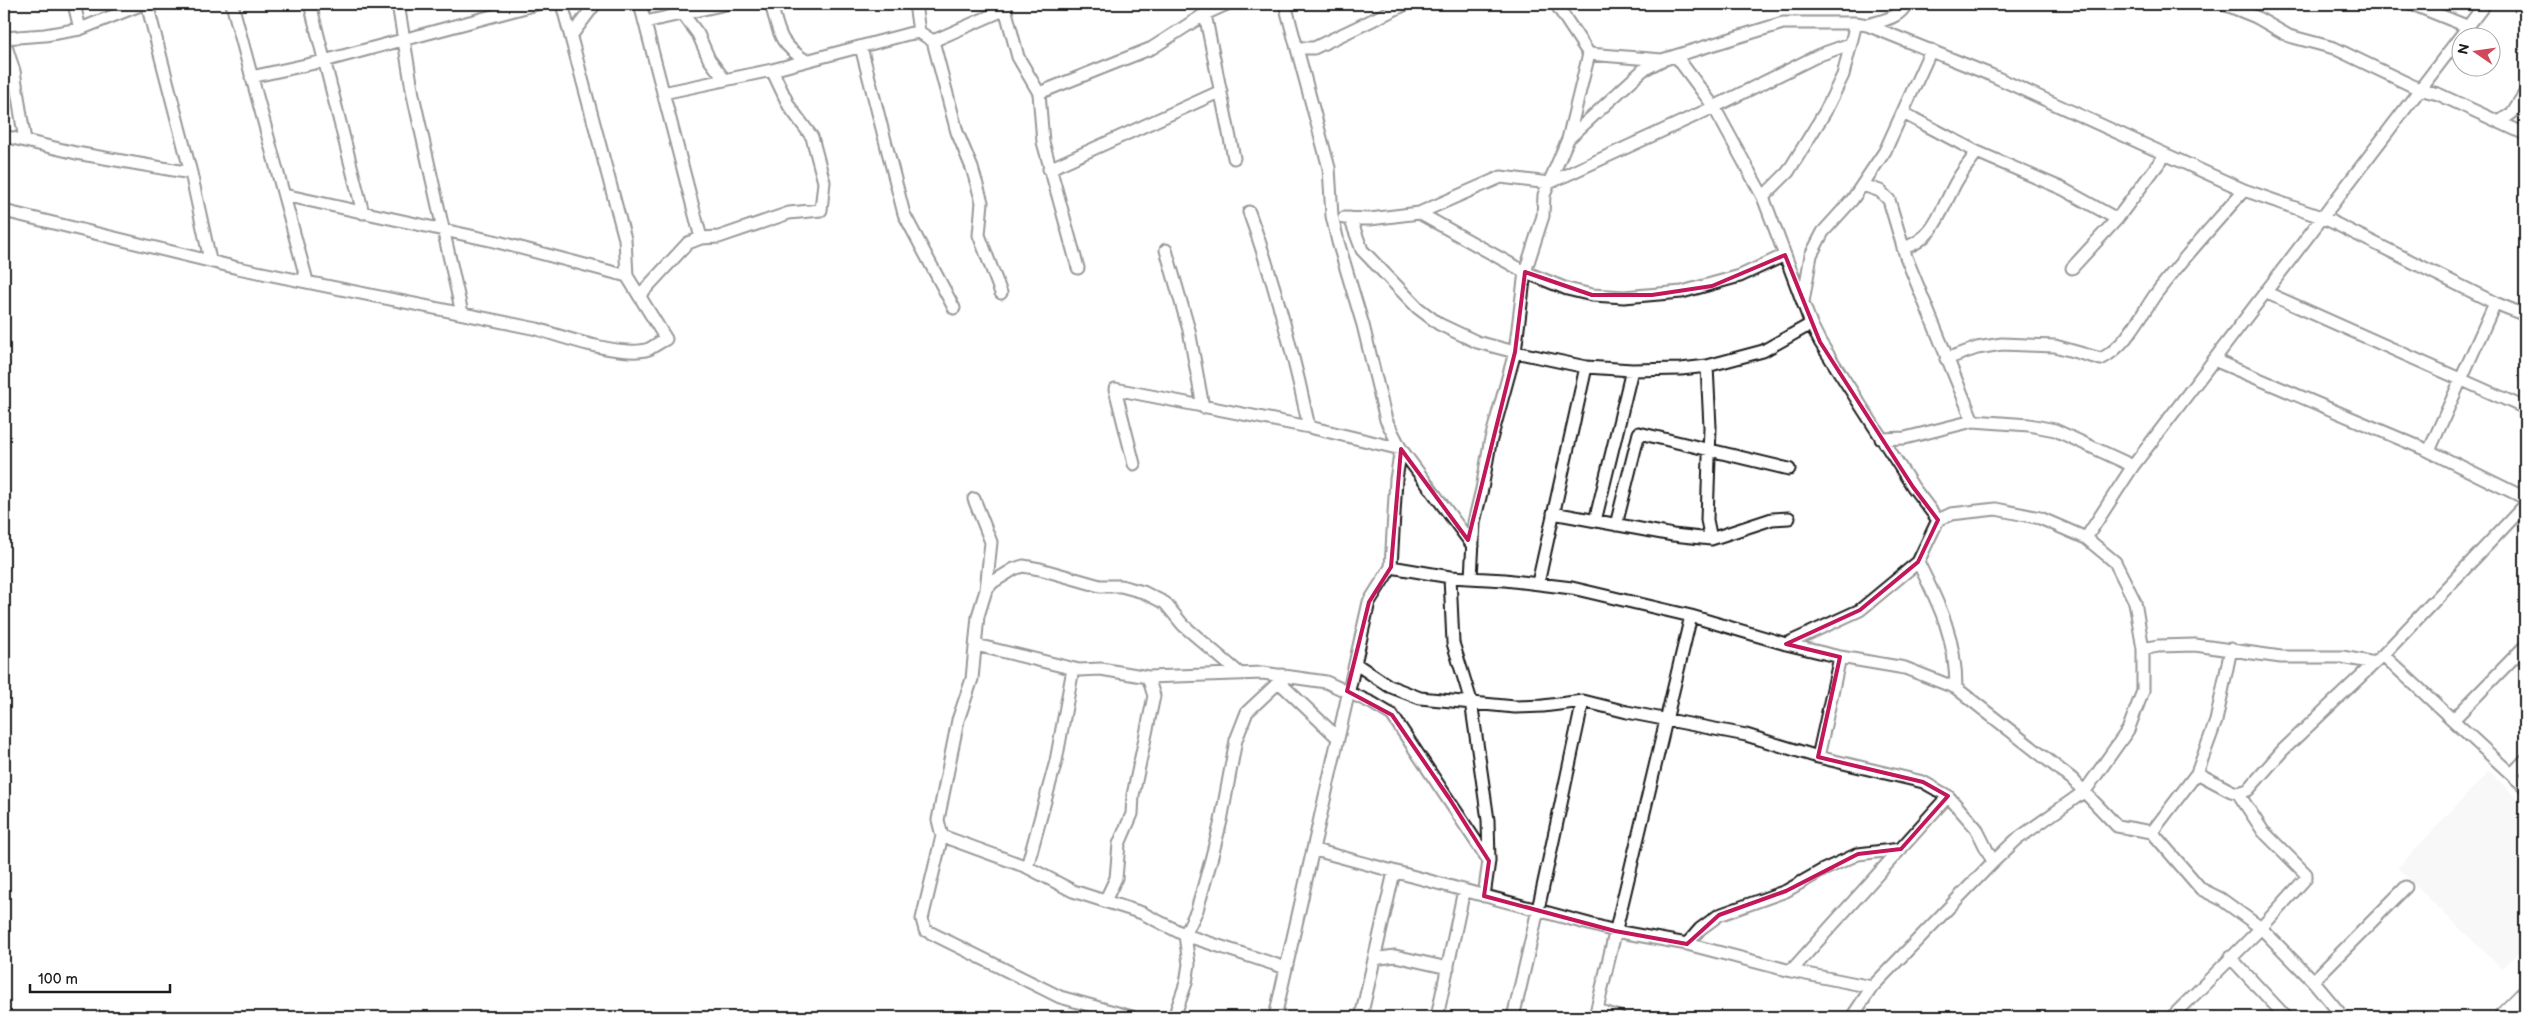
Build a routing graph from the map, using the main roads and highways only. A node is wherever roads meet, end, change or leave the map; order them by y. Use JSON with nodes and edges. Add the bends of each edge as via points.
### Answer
{"nodes":[{"id":1,"x":2525,"y":995,"type":"edge"},
{"id":2,"x":2503,"y":1017,"type":"edge"}],
"edges":[{"from":1,"to":2,"type":"main road"}]}
